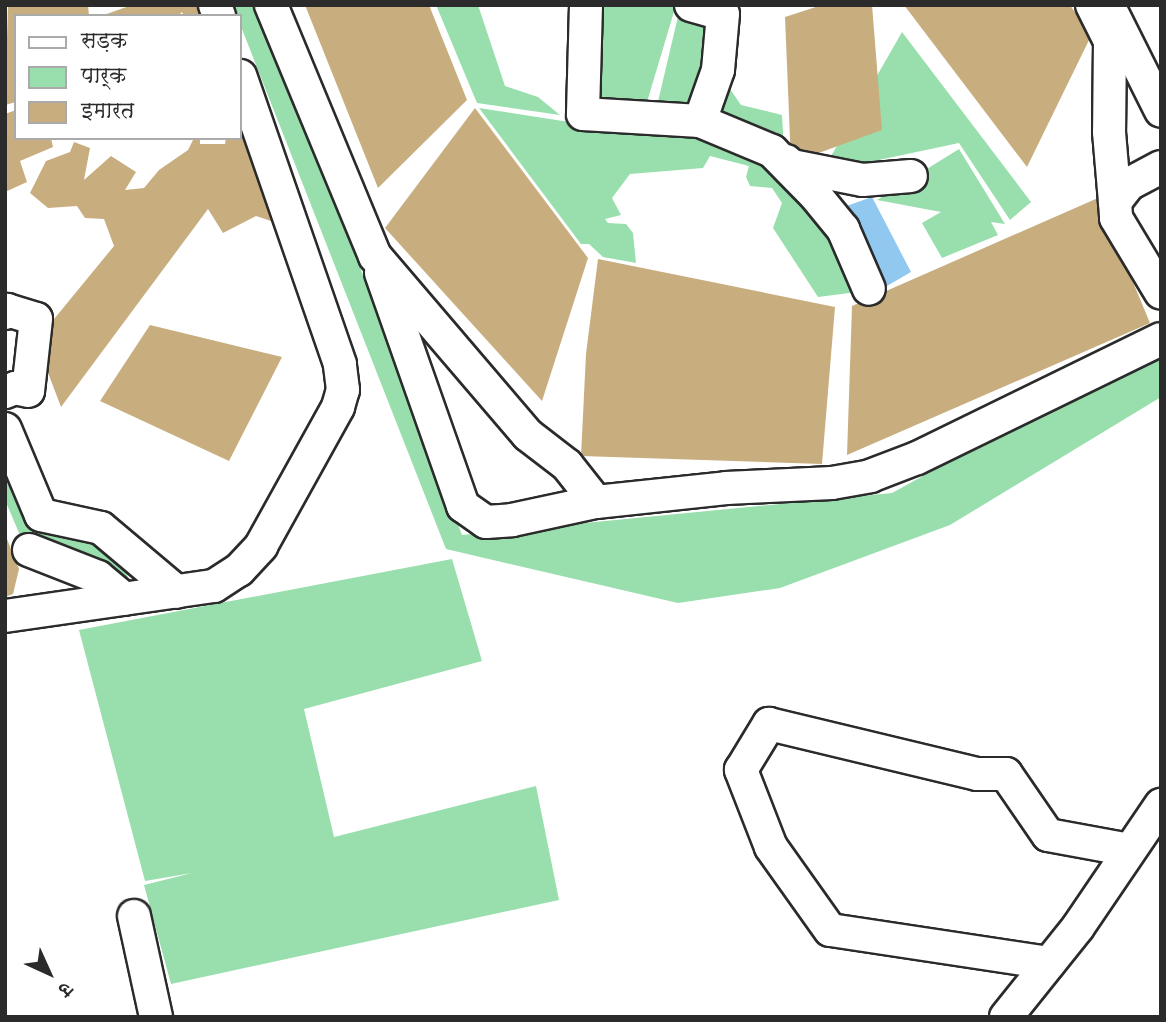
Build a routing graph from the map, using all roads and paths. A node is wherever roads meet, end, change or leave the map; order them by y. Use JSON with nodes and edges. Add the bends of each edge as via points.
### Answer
{"nodes":[{"id":1,"x":271,"y":5,"type":"edge"},
{"id":2,"x":586,"y":5,"type":"edge"},
{"id":3,"x":691,"y":5,"type":"edge"},
{"id":4,"x":1092,"y":5,"type":"edge"},
{"id":5,"x":1108,"y":5,"type":"edge"},
{"id":6,"x":1130,"y":5,"type":"edge"},
{"id":7,"x":1161,"y":65,"type":"edge"},
{"id":8,"x":242,"y":82,"type":"edge"},
{"id":9,"x":1161,"y":111,"type":"edge"},
{"id":10,"x":700,"y":121,"type":"junction"},
{"id":11,"x":772,"y":151,"type":"junction"},
{"id":12,"x":1161,"y":167,"type":"edge"},
{"id":13,"x":911,"y":176,"type":"dead end"},
{"id":14,"x":1115,"y":202,"type":"junction"},
{"id":15,"x":375,"y":256,"type":"junction"},
{"id":16,"x":869,"y":289,"type":"dead end"},
{"id":17,"x":1161,"y":293,"type":"edge"},
{"id":18,"x":5,"y":313,"type":"edge"},
{"id":19,"x":19,"y":336,"type":"edge"},
{"id":20,"x":1161,"y":340,"type":"edge"},
{"id":21,"x":5,"y":392,"type":"edge"},
{"id":22,"x":5,"y":429,"type":"edge"},
{"id":23,"x":596,"y":502,"type":"junction"},
{"id":24,"x":29,"y":550,"type":"dead end"},
{"id":25,"x":177,"y":592,"type":"junction"},
{"id":26,"x":124,"y":599,"type":"junction"},
{"id":27,"x":5,"y":616,"type":"edge"},
{"id":28,"x":1161,"y":805,"type":"edge"},
{"id":29,"x":1130,"y":850,"type":"junction"},
{"id":30,"x":134,"y":916,"type":"dead end"},
{"id":31,"x":1049,"y":963,"type":"junction"},
{"id":32,"x":156,"y":1017,"type":"edge"},
{"id":33,"x":1006,"y":1017,"type":"edge"}],
"edges":[{"from":1,"to":15,"type":"street"},
{"from":2,"to":10,"type":"street","via":[[583,114]]},
{"from":3,"to":10,"type":"street","via":[[723,14],[718,70]]},
{"from":4,"to":14,"type":"street","via":[[1110,41]]},
{"from":5,"to":9,"type":"street"},
{"from":6,"to":7,"type":"street"},
{"from":8,"to":25,"type":"street","via":[[332,340],[343,390],[261,546],[239,570],[215,586]]},
{"from":10,"to":11,"type":"street"},
{"from":11,"to":13,"type":"street","via":[[792,166],[863,180]]},
{"from":11,"to":16,"type":"street","via":[[843,229]]},
{"from":12,"to":14,"type":"street","via":[[1129,184]]},
{"from":14,"to":17,"type":"street","via":[[1116,218]]},
{"from":15,"to":23,"type":"street","via":[[528,435],[567,465]]},
{"from":15,"to":23,"type":"street","via":[[463,506],[486,522]]},
{"from":18,"to":19,"type":"street","via":[[8,310],[36,319]]},
{"from":19,"to":21,"type":"street","via":[[28,391],[15,388]]},
{"from":20,"to":23,"type":"street","via":[[918,458],[870,476]]},
{"from":22,"to":25,"type":"street","via":[[41,515],[101,528]]},
{"from":24,"to":26,"type":"street","via":[[98,576]]},
{"from":25,"to":26,"type":"street"},
{"from":26,"to":27,"type":"street"},
{"from":28,"to":29,"type":"street"},
{"from":29,"to":31,"type":"street"},
{"from":29,"to":31,"type":"street","via":[[1048,835],[1006,774],[977,774],[769,724],[741,770],[771,847],[830,930]]},
{"from":30,"to":32,"type":"street"},
{"from":31,"to":33,"type":"street"}]}
